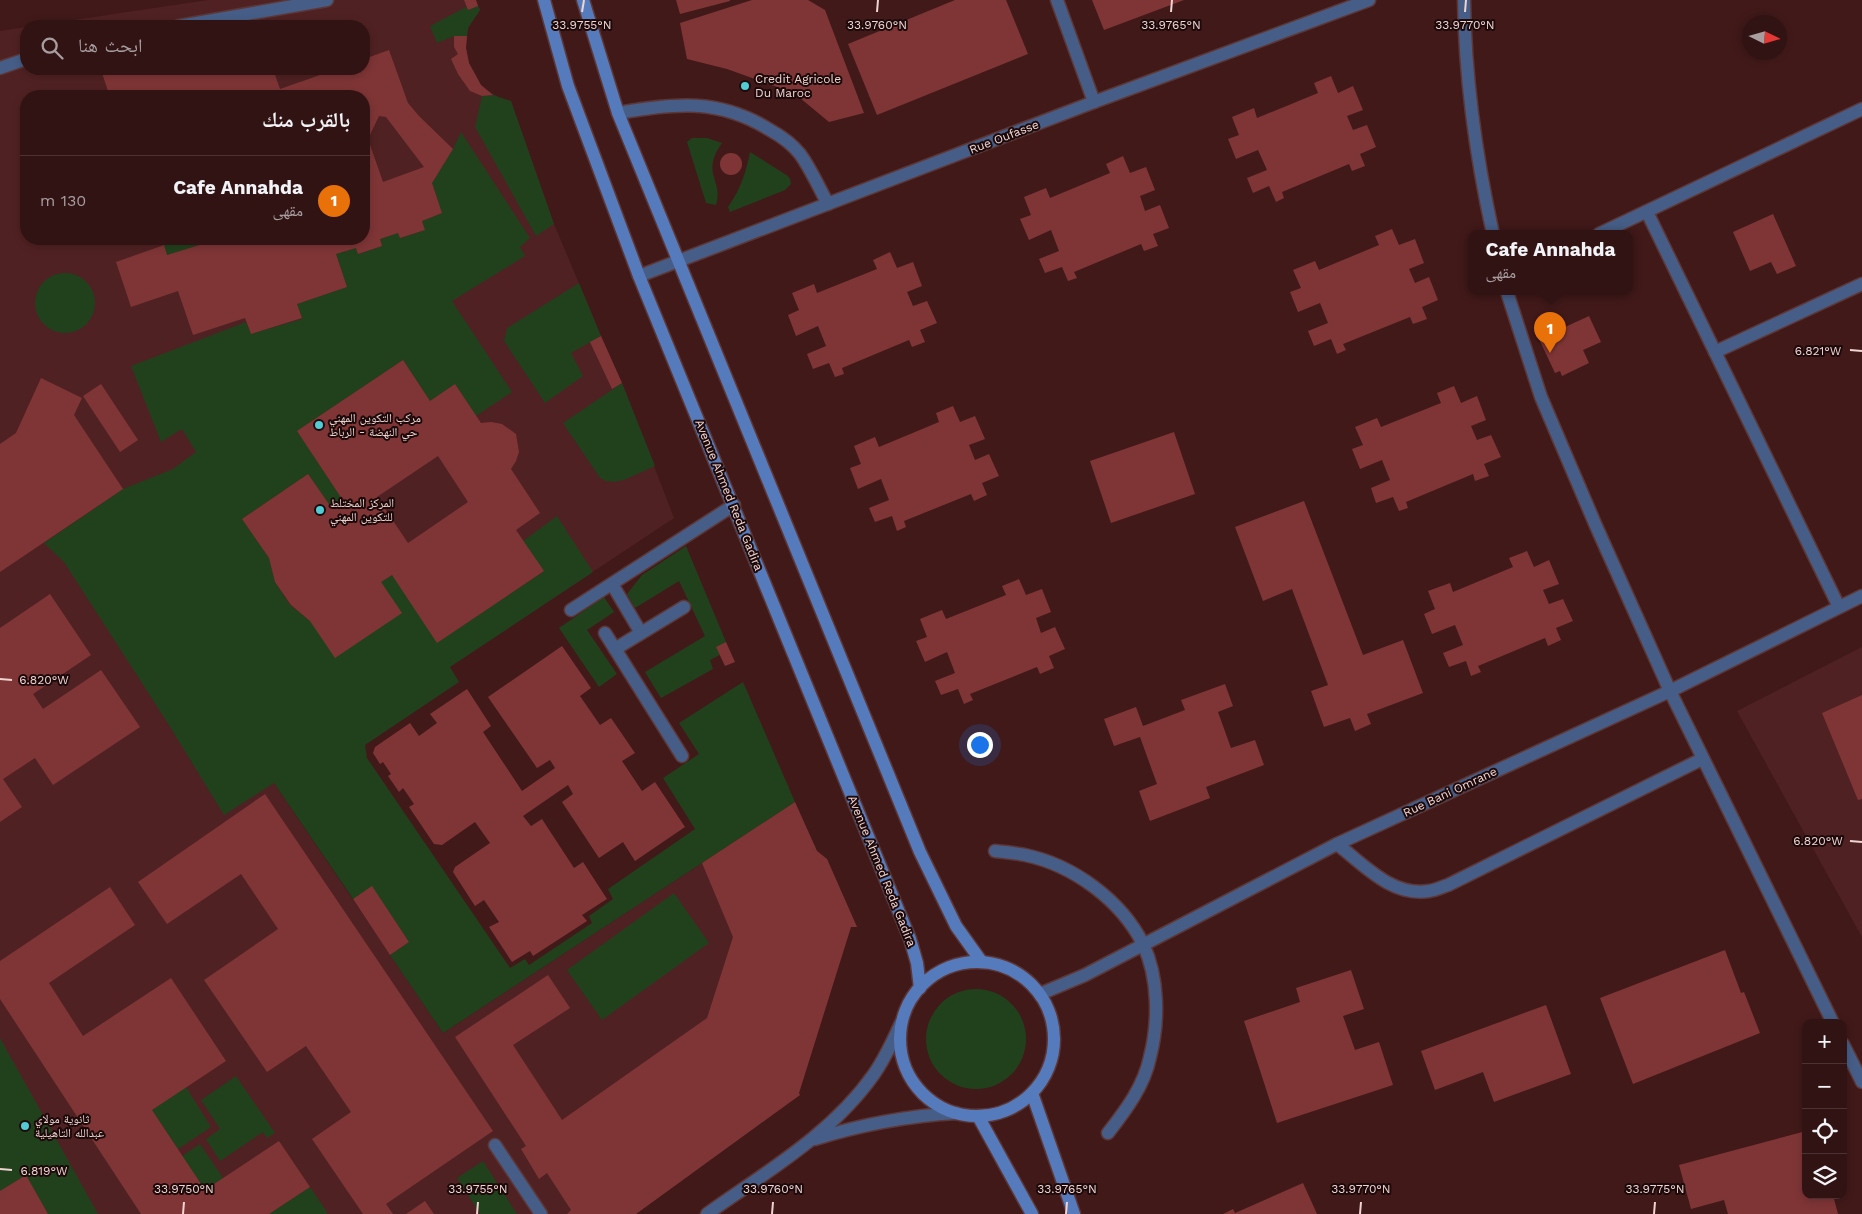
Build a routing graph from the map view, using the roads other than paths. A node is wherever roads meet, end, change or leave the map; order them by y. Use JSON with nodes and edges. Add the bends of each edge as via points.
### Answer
{"nodes":[{"id":1,"x":327,"y":0,"type":"edge"},
{"id":2,"x":544,"y":0,"type":"edge"},
{"id":3,"x":583,"y":0,"type":"edge"},
{"id":4,"x":1057,"y":0,"type":"edge"},
{"id":5,"x":1369,"y":0,"type":"edge"},
{"id":6,"x":1464,"y":0,"type":"edge"},
{"id":7,"x":213,"y":20,"type":"edge"},
{"id":8,"x":20,"y":61,"type":"edge"},
{"id":9,"x":0,"y":68,"type":"edge"},
{"id":10,"x":1094,"y":102,"type":"junction"},
{"id":11,"x":1862,"y":110,"type":"edge"},
{"id":12,"x":618,"y":113,"type":"junction"},
{"id":13,"x":828,"y":204,"type":"junction"},
{"id":14,"x":1647,"y":212,"type":"junction"},
{"id":15,"x":1492,"y":230,"type":"edge"},
{"id":16,"x":1608,"y":230,"type":"edge"},
{"id":17,"x":678,"y":262,"type":"junction"},
{"id":18,"x":640,"y":276,"type":"junction"},
{"id":19,"x":1862,"y":284,"type":"edge"},
{"id":20,"x":1508,"y":295,"type":"edge"},
{"id":21,"x":1715,"y":352,"type":"junction"},
{"id":22,"x":734,"y":505,"type":"junction"},
{"id":23,"x":612,"y":584,"type":"junction"},
{"id":24,"x":1862,"y":596,"type":"edge"},
{"id":25,"x":684,"y":607,"type":"dead end"},
{"id":26,"x":1839,"y":607,"type":"junction"},
{"id":27,"x":571,"y":610,"type":"dead end"},
{"id":28,"x":605,"y":633,"type":"dead end"},
{"id":29,"x":641,"y":633,"type":"junction"},
{"id":30,"x":615,"y":649,"type":"junction"},
{"id":31,"x":1670,"y":691,"type":"junction"},
{"id":32,"x":682,"y":756,"type":"dead end"},
{"id":33,"x":1702,"y":759,"type":"junction"},
{"id":34,"x":1337,"y":844,"type":"junction"},
{"id":35,"x":995,"y":851,"type":"dead end"},
{"id":36,"x":1143,"y":945,"type":"junction"},
{"id":37,"x":982,"y":961,"type":"junction"},
{"id":38,"x":920,"y":988,"type":"junction"},
{"id":39,"x":1040,"y":994,"type":"junction"},
{"id":40,"x":1831,"y":1019,"type":"edge"},
{"id":41,"x":901,"y":1023,"type":"junction"},
{"id":42,"x":1847,"y":1052,"type":"edge"},
{"id":43,"x":1862,"y":1082,"type":"edge"},
{"id":44,"x":1032,"y":1093,"type":"junction"},
{"id":45,"x":956,"y":1113,"type":"junction"},
{"id":46,"x":978,"y":1116,"type":"junction"},
{"id":47,"x":1108,"y":1133,"type":"dead end"},
{"id":48,"x":810,"y":1140,"type":"junction"},
{"id":49,"x":495,"y":1145,"type":"dead end"},
{"id":50,"x":541,"y":1214,"type":"edge"},
{"id":51,"x":708,"y":1214,"type":"edge"},
{"id":52,"x":1032,"y":1214,"type":"edge"},
{"id":53,"x":1074,"y":1214,"type":"edge"}],
"edges":[{"from":1,"to":7,"type":"street"},
{"from":2,"to":18,"type":"main road","name":"Avenue Ahmed Reda Gadira","via":[[568,86]]},
{"from":3,"to":12,"type":"main road"},
{"from":4,"to":10,"type":"street"},
{"from":5,"to":10,"type":"street","name":"Rue Oufasse"},
{"from":6,"to":15,"type":"street","via":[[1471,106]]},
{"from":8,"to":9,"type":"street"},
{"from":10,"to":13,"type":"street","name":"Rue Oufasse"},
{"from":11,"to":14,"type":"street"},
{"from":12,"to":13,"type":"street","via":[[692,104],[755,120],[781,136],[799,153]]},
{"from":12,"to":17,"type":"main road"},
{"from":13,"to":17,"type":"street","name":"Rue Oufasse"},
{"from":14,"to":16,"type":"street"},
{"from":14,"to":21,"type":"street"},
{"from":17,"to":18,"type":"street","name":"Rue Oufasse"},
{"from":17,"to":37,"type":"main road","via":[[920,852],[956,926]]},
{"from":18,"to":22,"type":"main road","name":"Avenue Ahmed Reda Gadira"},
{"from":19,"to":21,"type":"street"},
{"from":20,"to":31,"type":"street","via":[[1541,397]]},
{"from":21,"to":26,"type":"street"},
{"from":22,"to":23,"type":"street"},
{"from":22,"to":38,"type":"main road","name":"Avenue Ahmed Reda Gadira","via":[[910,939]]},
{"from":23,"to":27,"type":"street"},
{"from":23,"to":29,"type":"street"},
{"from":24,"to":26,"type":"street","name":"Rue Bani Omrane"},
{"from":25,"to":29,"type":"street"},
{"from":26,"to":31,"type":"street","name":"Rue Bani Omrane"},
{"from":28,"to":30,"type":"street"},
{"from":29,"to":30,"type":"street"},
{"from":30,"to":32,"type":"street"},
{"from":31,"to":33,"type":"street"},
{"from":31,"to":34,"type":"street","name":"Rue Bani Omrane"},
{"from":33,"to":34,"type":"street","via":[[1456,882],[1430,891],[1410,892],[1391,885]]},
{"from":33,"to":40,"type":"street"},
{"from":34,"to":36,"type":"street","name":"Rue Bani Omrane"},
{"from":35,"to":36,"type":"street","via":[[1025,855],[1054,864],[1081,878],[1111,902]]},
{"from":36,"to":39,"type":"street","name":"Rue Bani Omrane"},
{"from":36,"to":47,"type":"street","via":[[1156,1001],[1150,1058],[1140,1085]]},
{"from":37,"to":38,"type":"main road","via":[[958,963],[938,973]]},
{"from":37,"to":39,"type":"main road","via":[[1018,973]]},
{"from":38,"to":41,"type":"main road","via":[[909,1002]]},
{"from":39,"to":44,"type":"main road","via":[[1050,1013],[1054,1034],[1052,1056],[1045,1076]]},
{"from":41,"to":45,"type":"main road","via":[[901,1052],[912,1079],[931,1100]]},
{"from":41,"to":48,"type":"street","via":[[874,1074]]},
{"from":42,"to":43,"type":"street"},
{"from":44,"to":46,"type":"main road","via":[[1007,1110]]},
{"from":44,"to":53,"type":"main road"},
{"from":45,"to":46,"type":"main road"},
{"from":45,"to":48,"type":"street","via":[[871,1123]]},
{"from":46,"to":52,"type":"main road"},
{"from":48,"to":51,"type":"street"},
{"from":49,"to":50,"type":"street"}]}
